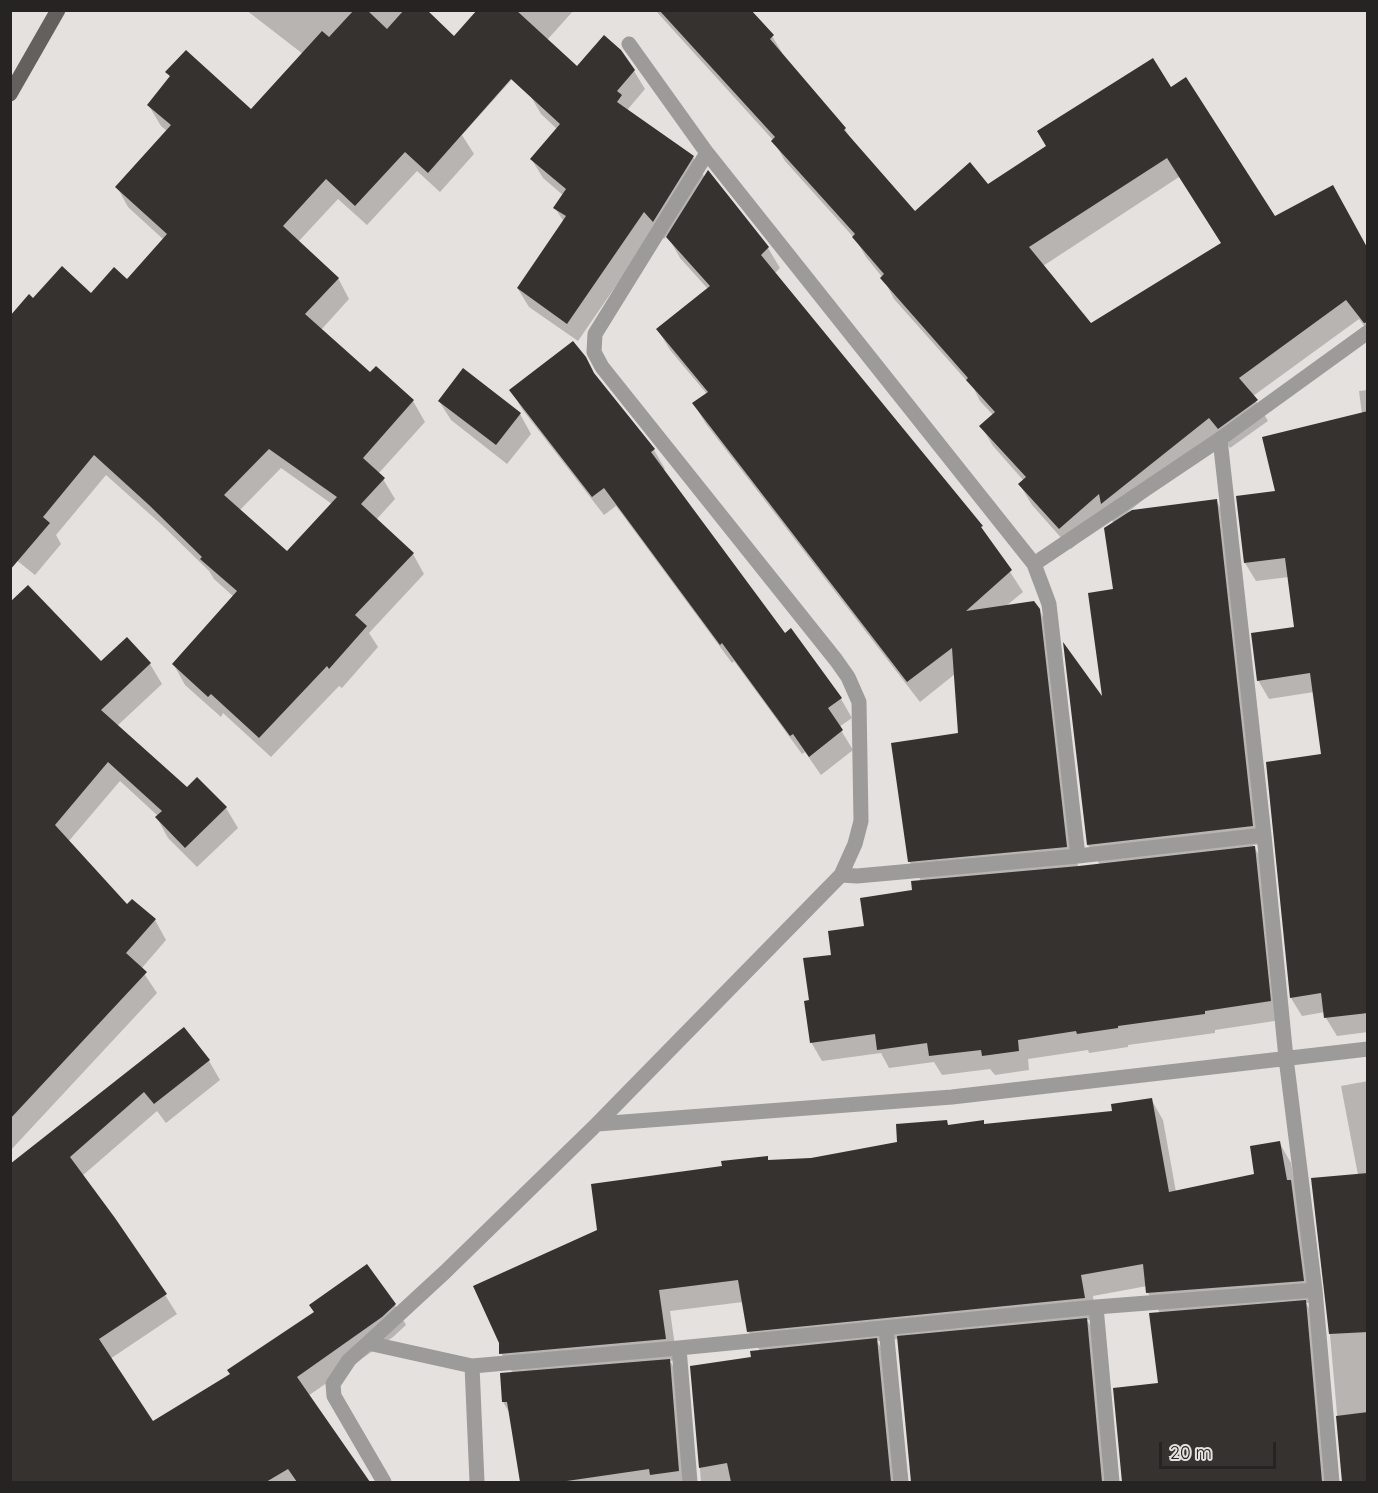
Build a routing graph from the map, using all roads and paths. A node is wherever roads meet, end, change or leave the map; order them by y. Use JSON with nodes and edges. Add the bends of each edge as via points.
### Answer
{"nodes":[{"id":1,"x":58,"y":10,"type":"edge"},
{"id":2,"x":629,"y":44,"type":"dead end"},
{"id":3,"x":10,"y":94,"type":"edge"},
{"id":4,"x":707,"y":153,"type":"junction"},
{"id":5,"x":1368,"y":332,"type":"edge"},
{"id":6,"x":1220,"y":439,"type":"junction"},
{"id":7,"x":1034,"y":564,"type":"junction"},
{"id":8,"x":1264,"y":835,"type":"junction"},
{"id":9,"x":1078,"y":856,"type":"junction"},
{"id":10,"x":841,"y":875,"type":"junction"},
{"id":11,"x":1368,"y":1049,"type":"edge"},
{"id":12,"x":1286,"y":1059,"type":"junction"},
{"id":13,"x":597,"y":1124,"type":"junction"},
{"id":14,"x":1315,"y":1290,"type":"junction"},
{"id":15,"x":1096,"y":1307,"type":"junction"},
{"id":16,"x":886,"y":1328,"type":"junction"},
{"id":17,"x":368,"y":1343,"type":"junction"},
{"id":18,"x":678,"y":1348,"type":"junction"},
{"id":19,"x":472,"y":1366,"type":"junction"},
{"id":20,"x":384,"y":1482,"type":"edge"},
{"id":21,"x":477,"y":1482,"type":"edge"},
{"id":22,"x":690,"y":1482,"type":"edge"},
{"id":23,"x":902,"y":1482,"type":"edge"},
{"id":24,"x":1112,"y":1482,"type":"edge"},
{"id":25,"x":1332,"y":1482,"type":"edge"}],
"edges":[{"from":1,"to":3,"type":"main road"},
{"from":2,"to":4,"type":"street"},
{"from":4,"to":7,"type":"street"},
{"from":4,"to":10,"type":"street","via":[[595,334],[594,352],[848,677],[859,702],[861,821]]},
{"from":5,"to":6,"type":"street"},
{"from":6,"to":7,"type":"street"},
{"from":6,"to":8,"type":"street"},
{"from":7,"to":9,"type":"street","via":[[1048,604]]},
{"from":8,"to":9,"type":"street"},
{"from":8,"to":12,"type":"street"},
{"from":9,"to":10,"type":"street"},
{"from":10,"to":13,"type":"street"},
{"from":11,"to":12,"type":"street"},
{"from":12,"to":13,"type":"street","via":[[952,1097]]},
{"from":12,"to":14,"type":"street"},
{"from":13,"to":17,"type":"street"},
{"from":14,"to":15,"type":"street"},
{"from":14,"to":25,"type":"street"},
{"from":15,"to":16,"type":"street"},
{"from":15,"to":24,"type":"street"},
{"from":16,"to":18,"type":"street"},
{"from":16,"to":23,"type":"street"},
{"from":17,"to":19,"type":"street"},
{"from":17,"to":20,"type":"street","via":[[349,1360],[333,1384],[334,1396]]},
{"from":18,"to":19,"type":"street"},
{"from":18,"to":22,"type":"street"},
{"from":19,"to":21,"type":"street"}]}
